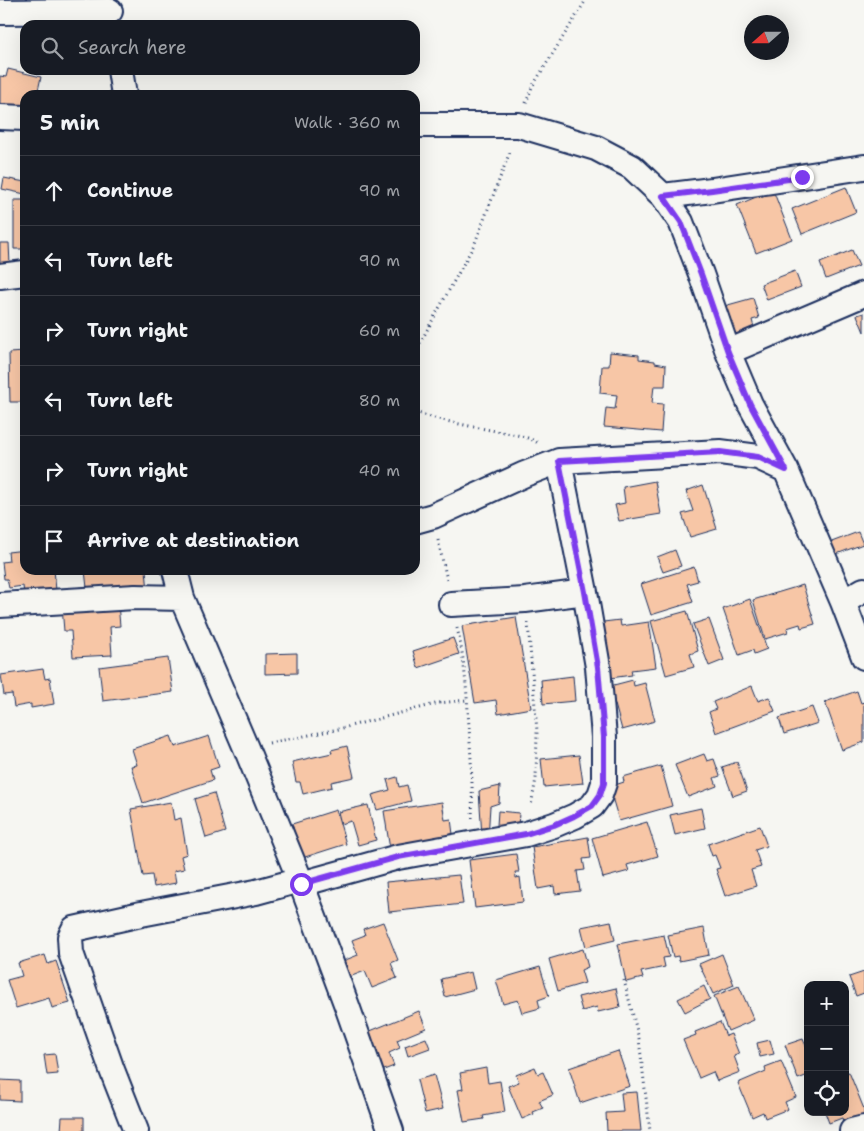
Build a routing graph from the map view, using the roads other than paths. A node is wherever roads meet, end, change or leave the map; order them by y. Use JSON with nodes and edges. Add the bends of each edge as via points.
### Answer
{"nodes":[{"id":1,"x":0,"y":12,"type":"edge"},
{"id":2,"x":110,"y":12,"type":"edge"},
{"id":3,"x":121,"y":75,"type":"edge"},
{"id":4,"x":123,"y":90,"type":"edge"},
{"id":5,"x":0,"y":117,"type":"edge"},
{"id":6,"x":20,"y":118,"type":"edge"},
{"id":7,"x":420,"y":125,"type":"edge"},
{"id":8,"x":864,"y":167,"type":"edge"},
{"id":9,"x":663,"y":196,"type":"junction"},
{"id":10,"x":20,"y":274,"type":"edge"},
{"id":11,"x":0,"y":276,"type":"edge"},
{"id":12,"x":864,"y":294,"type":"edge"},
{"id":13,"x":728,"y":352,"type":"junction"},
{"id":14,"x":559,"y":461,"type":"junction"},
{"id":15,"x":786,"y":470,"type":"junction"},
{"id":16,"x":424,"y":519,"type":"edge"},
{"id":17,"x":176,"y":575,"type":"edge"},
{"id":18,"x":864,"y":590,"type":"edge"},
{"id":19,"x":585,"y":592,"type":"junction"},
{"id":20,"x":182,"y":598,"type":"junction"},
{"id":21,"x":844,"y":602,"type":"junction"},
{"id":22,"x":451,"y":604,"type":"road end"},
{"id":23,"x":0,"y":605,"type":"edge"},
{"id":24,"x":864,"y":657,"type":"edge"},
{"id":25,"x":300,"y":882,"type":"junction"},
{"id":26,"x":864,"y":1128,"type":"edge"},
{"id":27,"x":136,"y":1131,"type":"edge"},
{"id":28,"x":391,"y":1131,"type":"edge"},
{"id":29,"x":852,"y":1131,"type":"edge"}],
"edges":[{"from":1,"to":2,"type":"street"},
{"from":3,"to":4,"type":"street"},
{"from":5,"to":6,"type":"street"},
{"from":7,"to":9,"type":"street","via":[[519,126],[596,148],[632,167]]},
{"from":8,"to":9,"type":"street"},
{"from":9,"to":13,"type":"street","via":[[681,222]]},
{"from":10,"to":11,"type":"street"},
{"from":12,"to":13,"type":"street"},
{"from":13,"to":15,"type":"street","via":[[750,404]]},
{"from":14,"to":15,"type":"street","via":[[720,452],[758,457]]},
{"from":14,"to":16,"type":"street"},
{"from":14,"to":19,"type":"street"},
{"from":15,"to":21,"type":"street"},
{"from":17,"to":20,"type":"street"},
{"from":18,"to":21,"type":"street"},
{"from":19,"to":22,"type":"street","via":[[525,600]]},
{"from":19,"to":25,"type":"street","via":[[598,667],[604,737],[604,783],[592,806],[561,822],[526,834],[398,857]]},
{"from":20,"to":23,"type":"street","via":[[135,597]]},
{"from":20,"to":25,"type":"street"},
{"from":21,"to":24,"type":"street"},
{"from":25,"to":27,"type":"street","via":[[74,929],[70,936],[71,953]]},
{"from":25,"to":28,"type":"street"},
{"from":26,"to":29,"type":"street"}]}
